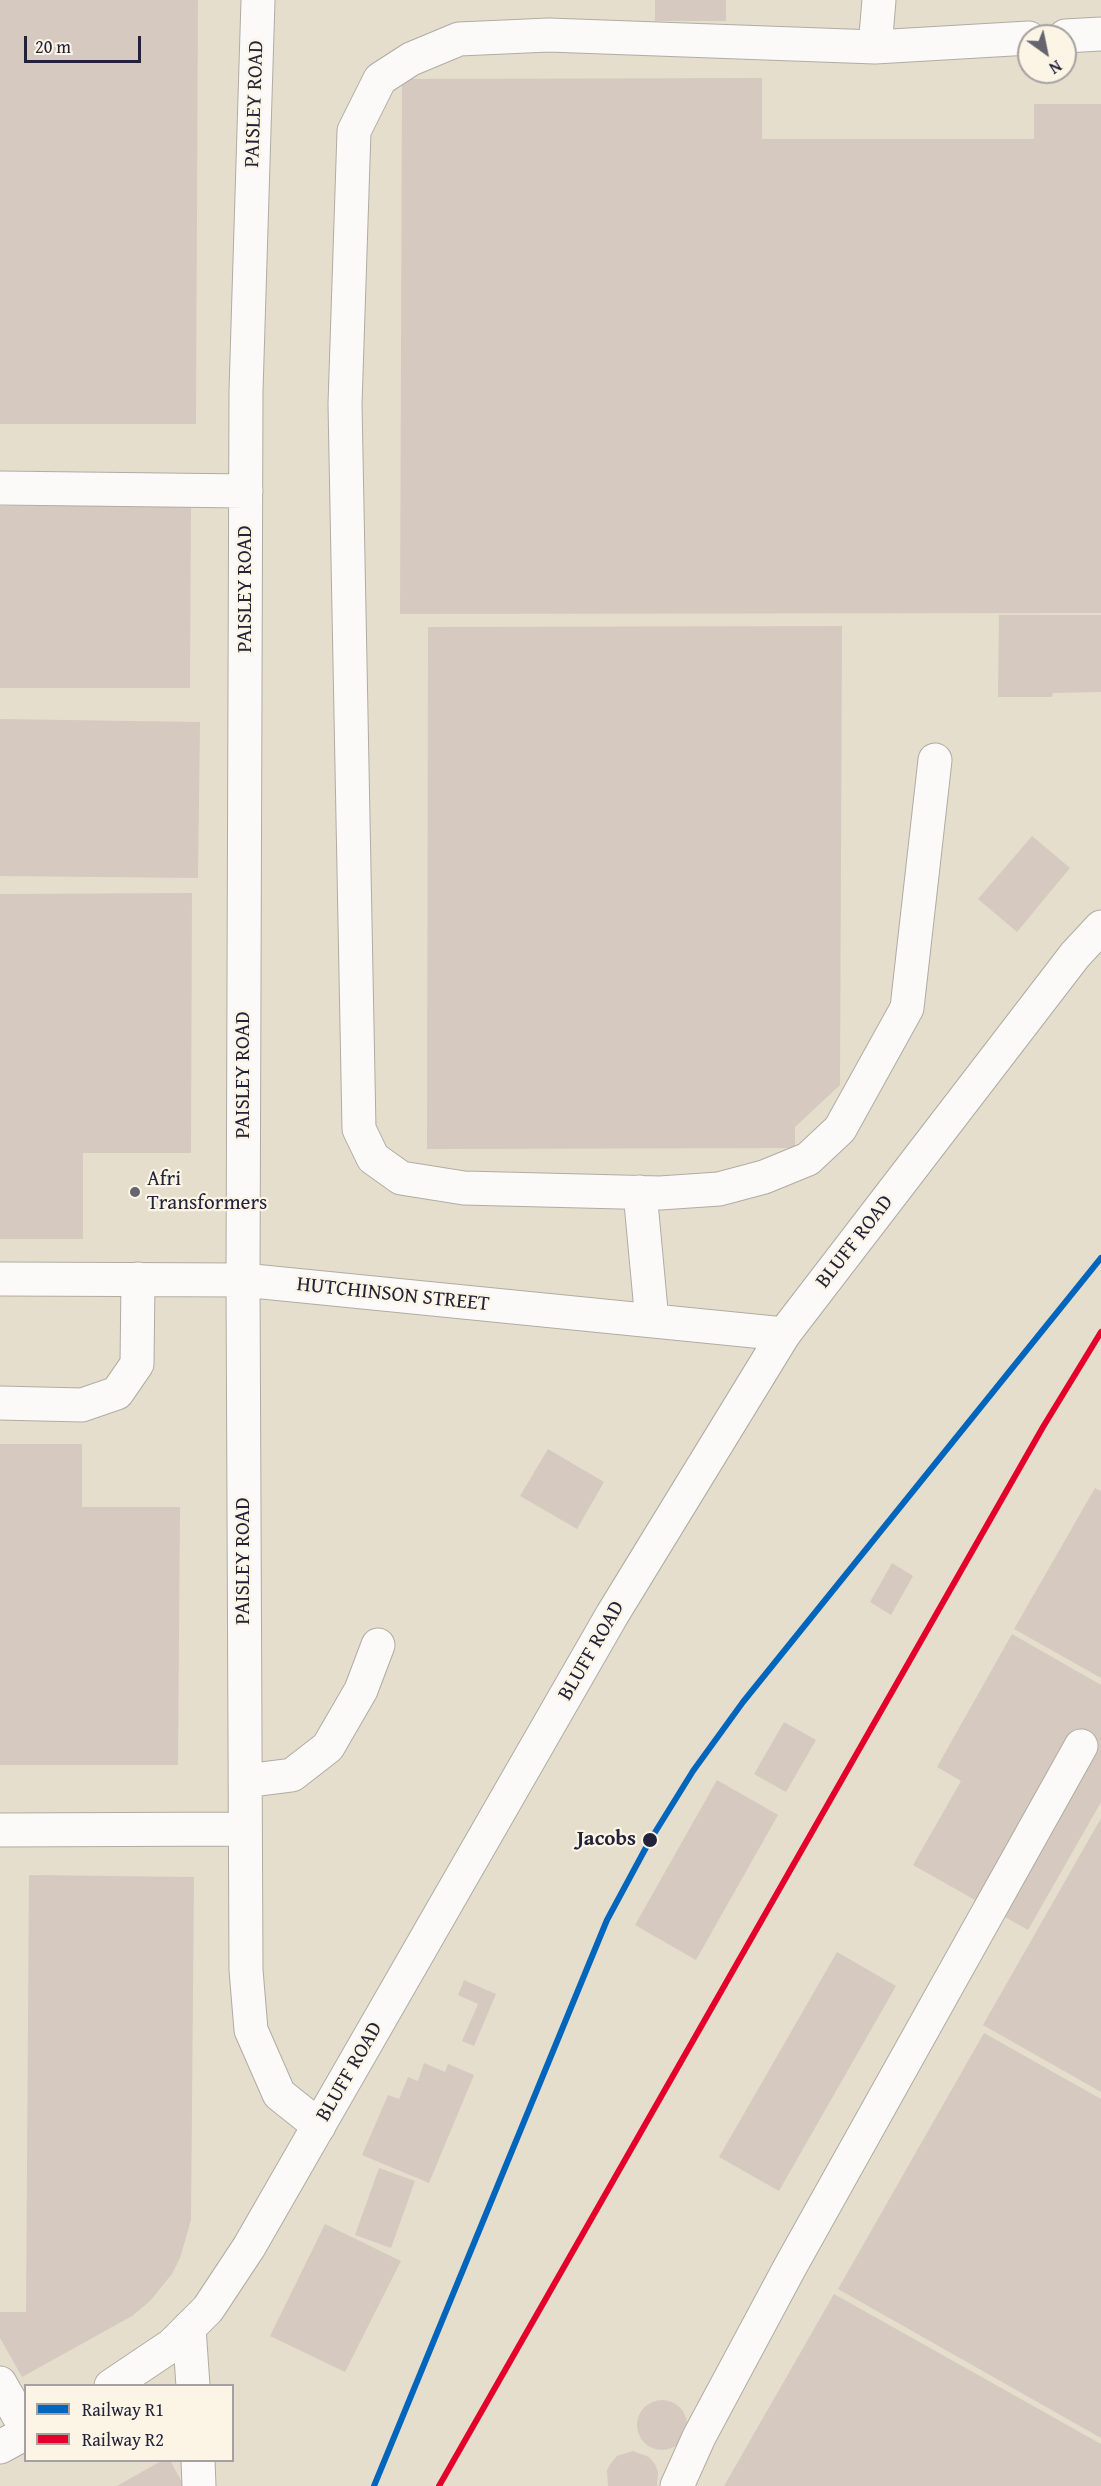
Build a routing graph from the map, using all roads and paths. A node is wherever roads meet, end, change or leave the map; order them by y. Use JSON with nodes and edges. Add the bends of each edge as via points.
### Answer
{"nodes":[{"id":1,"x":258,"y":0,"type":"edge"},
{"id":2,"x":879,"y":0,"type":"edge"},
{"id":3,"x":1101,"y":34,"type":"edge"},
{"id":4,"x":1077,"y":35,"type":"edge"},
{"id":5,"x":1017,"y":39,"type":"edge"},
{"id":6,"x":875,"y":47,"type":"junction"},
{"id":7,"x":0,"y":488,"type":"edge"},
{"id":8,"x":246,"y":491,"type":"junction"},
{"id":9,"x":935,"y":760,"type":"dead end"},
{"id":10,"x":1101,"y":927,"type":"edge"},
{"id":11,"x":640,"y":1192,"type":"junction"},
{"id":12,"x":0,"y":1279,"type":"edge"},
{"id":13,"x":138,"y":1279,"type":"junction"},
{"id":14,"x":243,"y":1280,"type":"junction"},
{"id":15,"x":652,"y":1321,"type":"junction"},
{"id":16,"x":784,"y":1334,"type":"junction"},
{"id":17,"x":0,"y":1403,"type":"edge"},
{"id":18,"x":378,"y":1645,"type":"dead end"},
{"id":19,"x":1081,"y":1746,"type":"dead end"},
{"id":20,"x":245,"y":1781,"type":"junction"},
{"id":21,"x":0,"y":1830,"type":"edge"},
{"id":22,"x":245,"y":1830,"type":"junction"},
{"id":23,"x":319,"y":2126,"type":"junction"},
{"id":24,"x":189,"y":2328,"type":"junction"},
{"id":25,"x":0,"y":2383,"type":"edge"},
{"id":26,"x":113,"y":2384,"type":"edge"},
{"id":27,"x":193,"y":2384,"type":"edge"},
{"id":28,"x":24,"y":2427,"type":"edge"},
{"id":29,"x":24,"y":2432,"type":"edge"},
{"id":30,"x":0,"y":2447,"type":"edge"},
{"id":31,"x":198,"y":2462,"type":"edge"},
{"id":32,"x":199,"y":2486,"type":"edge"},
{"id":33,"x":677,"y":2486,"type":"edge"}],
"edges":[{"from":1,"to":8,"type":"street","name":"PAISLEY ROAD"},
{"from":2,"to":6,"type":"street"},
{"from":3,"to":4,"type":"street"},
{"from":5,"to":6,"type":"street"},
{"from":6,"to":11,"type":"street","via":[[549,35],[459,39],[411,59],[381,79],[354,131],[345,404],[359,1129],[373,1158],[401,1178],[464,1188]]},
{"from":7,"to":8,"type":"street"},
{"from":8,"to":14,"type":"street","name":"PAISLEY ROAD"},
{"from":9,"to":11,"type":"street","via":[[907,1008],[840,1129],[808,1159],[765,1177],[719,1189]]},
{"from":10,"to":16,"type":"street","name":"BLUFF ROAD","via":[[1075,955]]},
{"from":11,"to":15,"type":"street"},
{"from":12,"to":13,"type":"street","name":"HUTCHINSON STREET"},
{"from":13,"to":14,"type":"street","name":"HUTCHINSON STREET"},
{"from":13,"to":17,"type":"street","via":[[137,1364],[117,1394],[82,1405]]},
{"from":14,"to":15,"type":"street","name":"HUTCHINSON STREET"},
{"from":14,"to":20,"type":"street","name":"PAISLEY ROAD"},
{"from":15,"to":16,"type":"street","name":"HUTCHINSON STREET"},
{"from":16,"to":23,"type":"street","name":"BLUFF ROAD","via":[[612,1615]]},
{"from":18,"to":20,"type":"street","via":[[361,1690],[328,1747],[292,1775]]},
{"from":19,"to":33,"type":"street","via":[[796,2257],[699,2437]]},
{"from":20,"to":22,"type":"street","name":"PAISLEY ROAD"},
{"from":21,"to":22,"type":"street"},
{"from":22,"to":23,"type":"street","name":"PAISLEY ROAD","via":[[250,2030],[279,2094]]},
{"from":23,"to":24,"type":"street","name":"BLUFF ROAD","via":[[249,2247],[208,2309]]},
{"from":24,"to":26,"type":"street","name":"BLUFF ROAD","via":[[172,2345]]},
{"from":24,"to":27,"type":"street"},
{"from":25,"to":28,"type":"street"},
{"from":29,"to":30,"type":"street"},
{"from":31,"to":32,"type":"street"}]}
